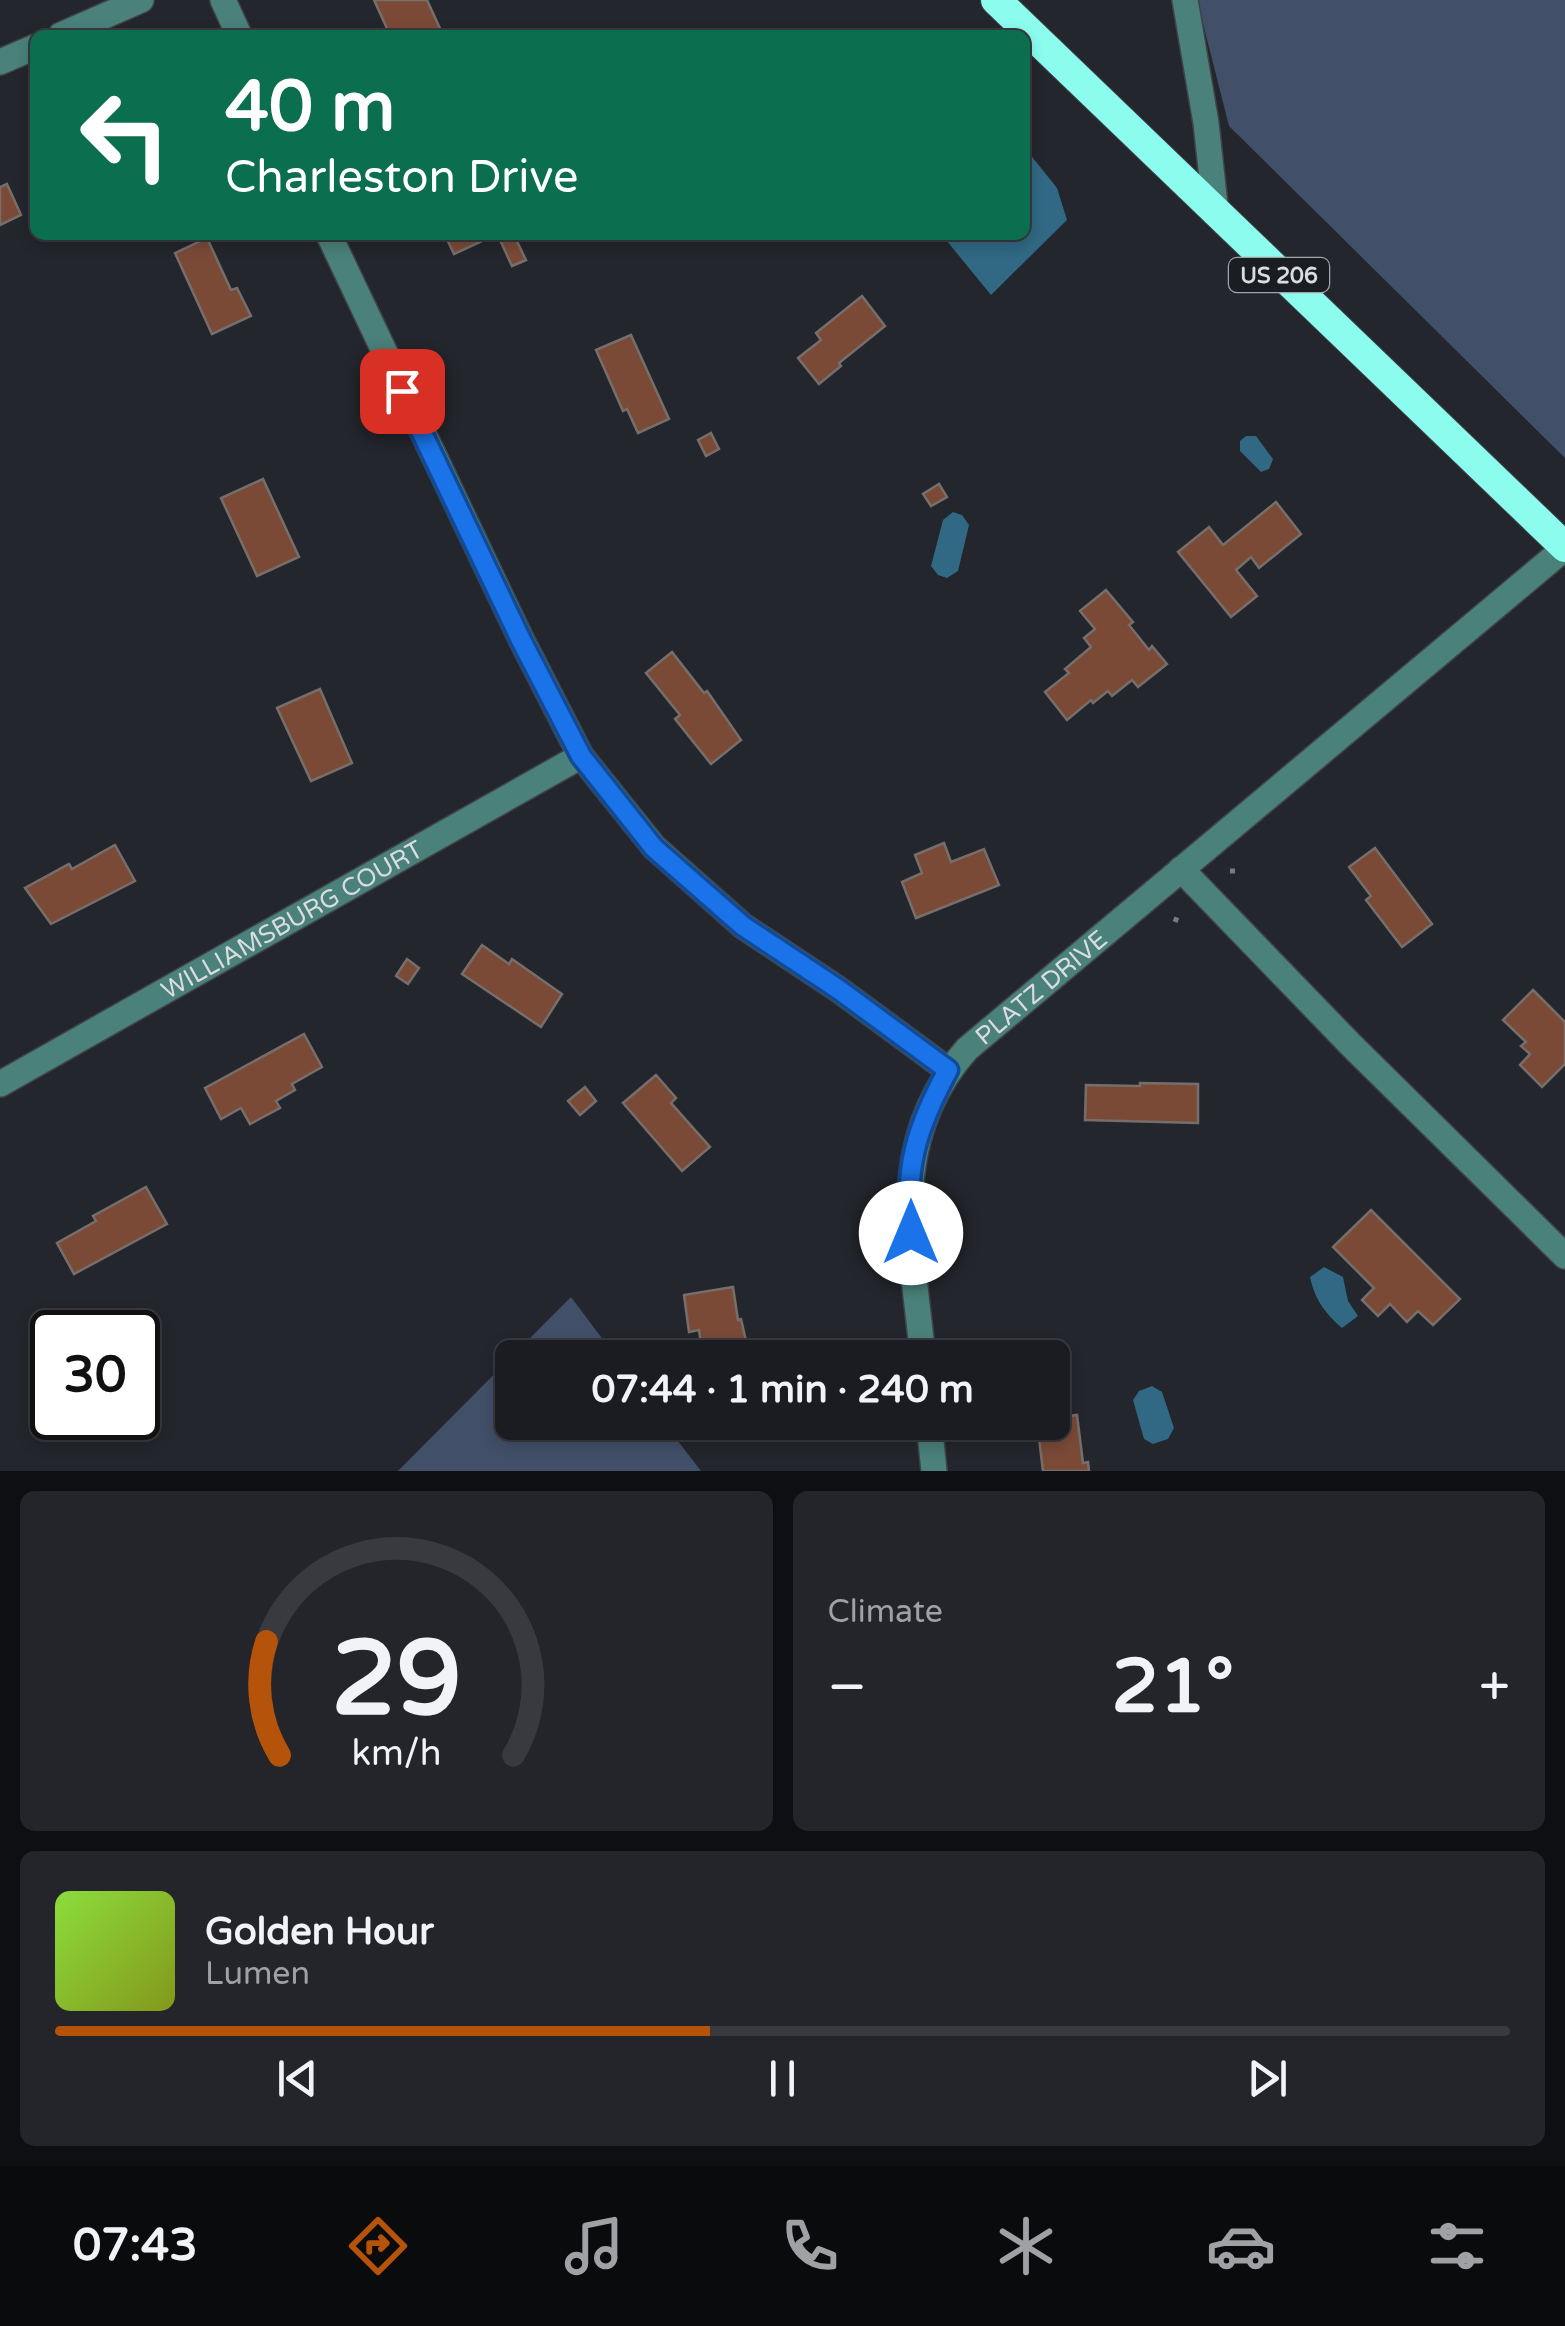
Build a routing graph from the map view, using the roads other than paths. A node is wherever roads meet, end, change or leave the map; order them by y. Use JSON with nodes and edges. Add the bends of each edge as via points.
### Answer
{"nodes":[{"id":1,"x":141,"y":0,"type":"edge"},
{"id":2,"x":223,"y":0,"type":"edge"},
{"id":3,"x":996,"y":0,"type":"edge"},
{"id":4,"x":1185,"y":0,"type":"edge"},
{"id":5,"x":73,"y":30,"type":"edge"},
{"id":6,"x":237,"y":30,"type":"edge"},
{"id":7,"x":1027,"y":30,"type":"edge"},
{"id":8,"x":1030,"y":33,"type":"edge"},
{"id":9,"x":30,"y":49,"type":"edge"},
{"id":10,"x":0,"y":62,"type":"edge"},
{"id":11,"x":1216,"y":214,"type":"junction"},
{"id":12,"x":331,"y":240,"type":"edge"},
{"id":13,"x":1565,"y":547,"type":"edge"},
{"id":14,"x":581,"y":756,"type":"junction"},
{"id":15,"x":1181,"y":869,"type":"junction"},
{"id":16,"x":948,"y":1070,"type":"junction"},
{"id":17,"x":0,"y":1084,"type":"edge"},
{"id":18,"x":1565,"y":1256,"type":"edge"},
{"id":19,"x":921,"y":1340,"type":"edge"},
{"id":20,"x":931,"y":1440,"type":"edge"},
{"id":21,"x":934,"y":1471,"type":"edge"}],
"edges":[{"from":1,"to":5,"type":"street"},
{"from":2,"to":6,"type":"street"},
{"from":3,"to":7,"type":"highway","number":"US 206"},
{"from":4,"to":11,"type":"street"},
{"from":8,"to":11,"type":"highway","number":"US 206"},
{"from":9,"to":10,"type":"street"},
{"from":11,"to":13,"type":"highway","number":"US 206"},
{"from":12,"to":14,"type":"street"},
{"from":13,"to":15,"type":"street","name":"PLATZ DRIVE"},
{"from":14,"to":16,"type":"street","via":[[654,848],[743,926]]},
{"from":14,"to":17,"type":"street","name":"WILLIAMSBURG COURT"},
{"from":15,"to":16,"type":"street","name":"PLATZ DRIVE"},
{"from":15,"to":18,"type":"street"},
{"from":16,"to":19,"type":"street","name":"PLATZ DRIVE","via":[[913,1148],[909,1214]]},
{"from":20,"to":21,"type":"street"}]}
